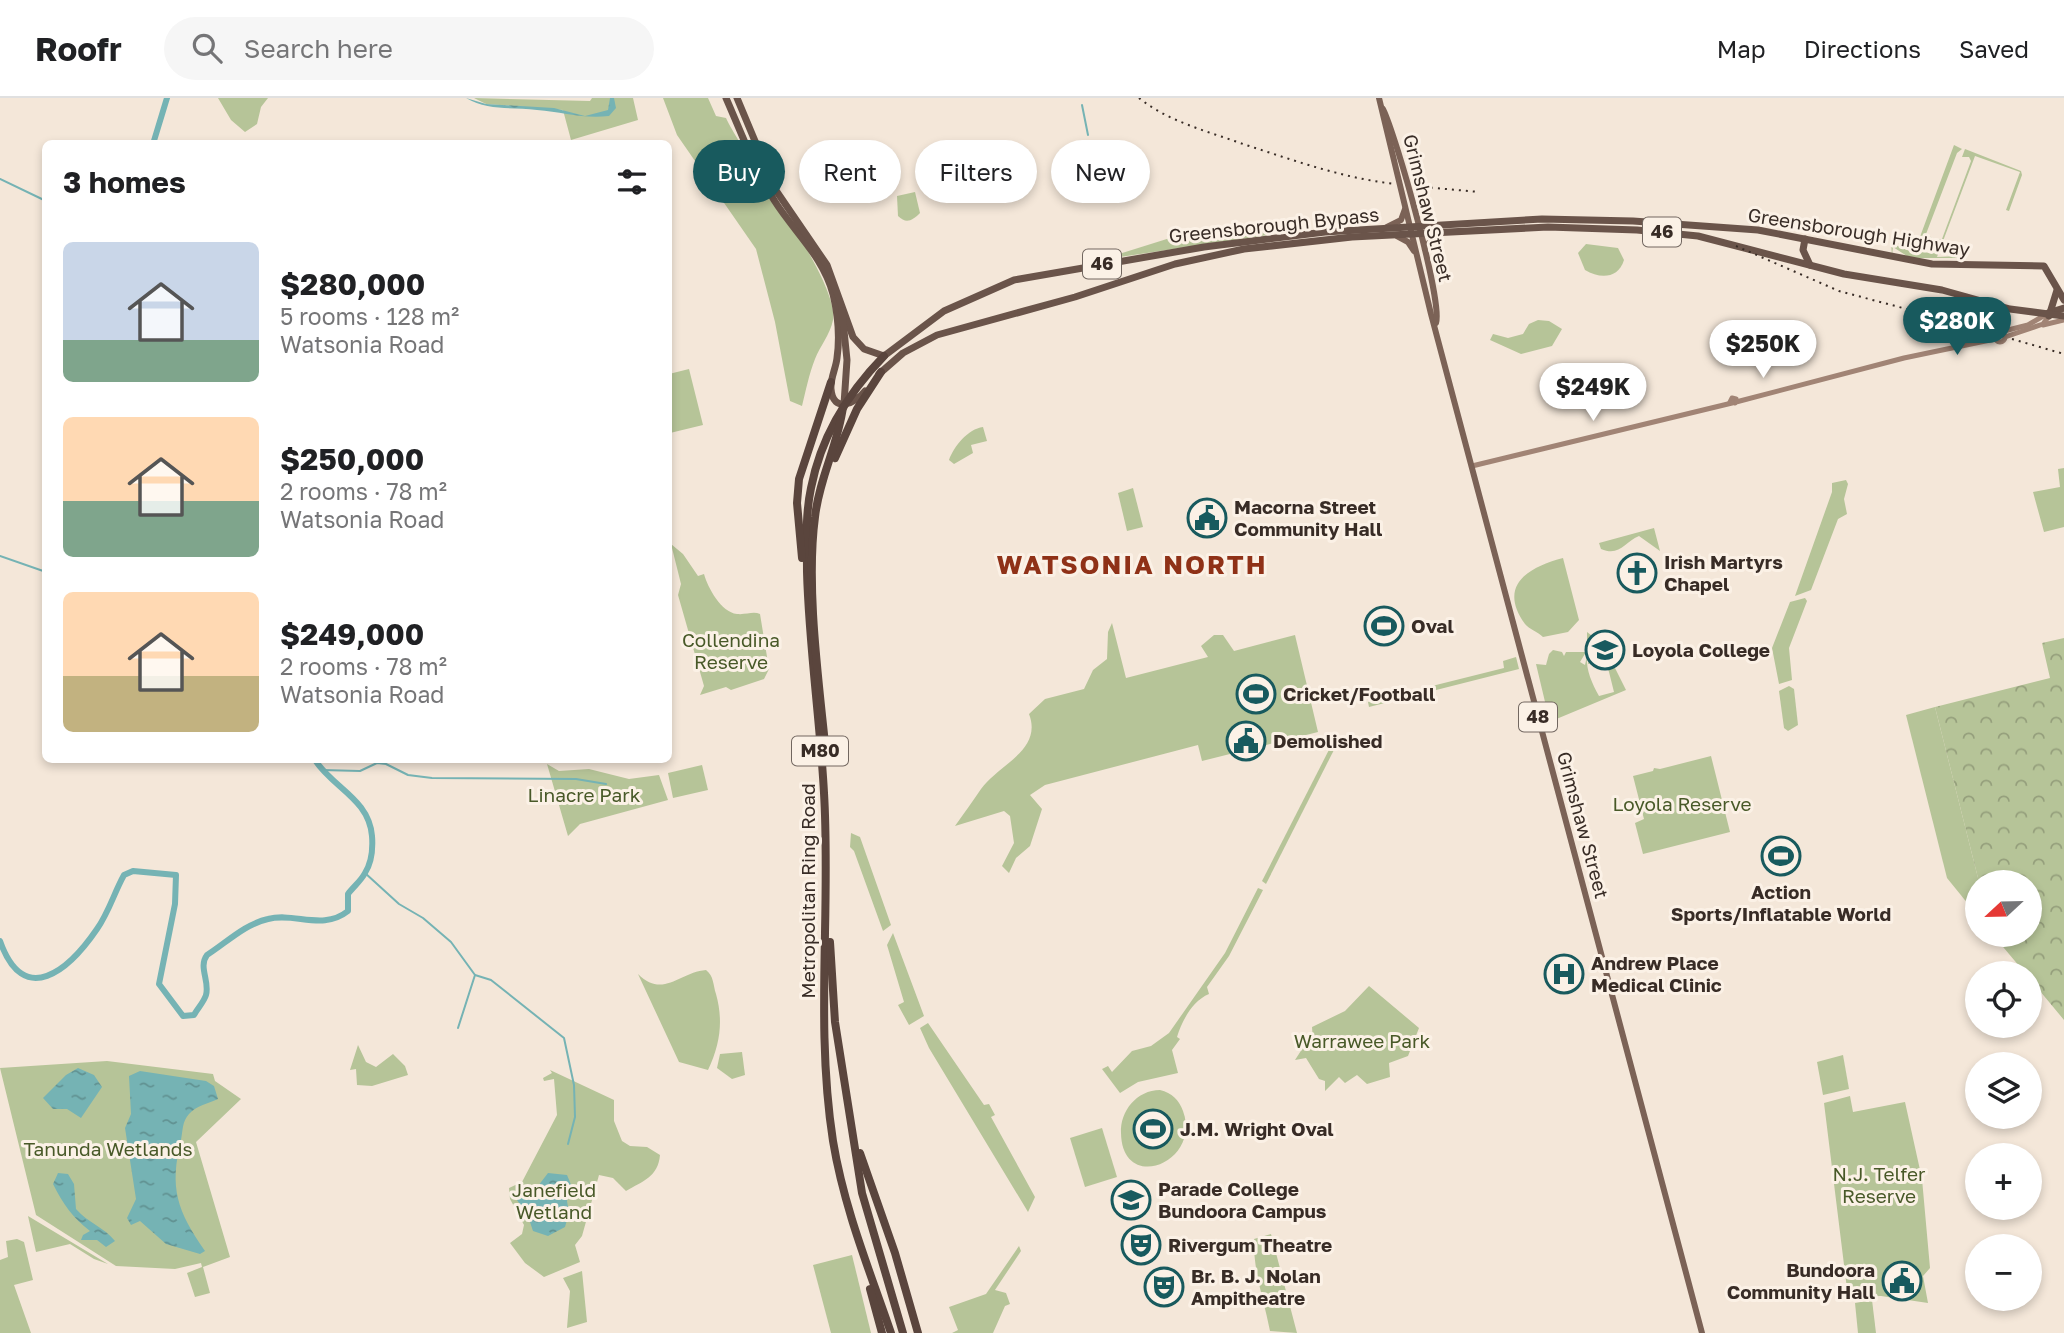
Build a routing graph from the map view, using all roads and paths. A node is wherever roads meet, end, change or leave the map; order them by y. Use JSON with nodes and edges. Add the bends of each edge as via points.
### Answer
{"nodes":[{"id":1,"x":726,"y":98,"type":"edge"},
{"id":2,"x":737,"y":98,"type":"edge"},
{"id":3,"x":1380,"y":100,"type":"edge"},
{"id":4,"x":1409,"y":208,"type":"junction"},
{"id":5,"x":1437,"y":225,"type":"junction"},
{"id":6,"x":1382,"y":228,"type":"junction"},
{"id":7,"x":1416,"y":230,"type":"junction"},
{"id":8,"x":1444,"y":232,"type":"junction"},
{"id":9,"x":1397,"y":236,"type":"junction"},
{"id":10,"x":1805,"y":239,"type":"junction"},
{"id":11,"x":1425,"y":250,"type":"junction"},
{"id":12,"x":1419,"y":262,"type":"junction"},
{"id":13,"x":1810,"y":265,"type":"junction"},
{"id":14,"x":2057,"y":290,"type":"junction"},
{"id":15,"x":838,"y":293,"type":"junction"},
{"id":16,"x":2064,"y":300,"type":"edge"},
{"id":17,"x":2064,"y":308,"type":"edge"},
{"id":18,"x":1434,"y":311,"type":"junction"},
{"id":19,"x":2029,"y":312,"type":"junction"},
{"id":20,"x":2048,"y":314,"type":"junction"},
{"id":21,"x":2064,"y":318,"type":"edge"},
{"id":22,"x":2039,"y":326,"type":"junction"},
{"id":23,"x":2028,"y":327,"type":"junction"},
{"id":24,"x":884,"y":356,"type":"junction"},
{"id":25,"x":881,"y":372,"type":"junction"},
{"id":26,"x":831,"y":382,"type":"junction"},
{"id":27,"x":843,"y":405,"type":"junction"},
{"id":28,"x":1472,"y":466,"type":"junction"},
{"id":29,"x":814,"y":579,"type":"junction"},
{"id":30,"x":808,"y":603,"type":"junction"},
{"id":31,"x":852,"y":1126,"type":"junction"},
{"id":32,"x":853,"y":1226,"type":"junction"},
{"id":33,"x":882,"y":1333,"type":"edge"},
{"id":34,"x":891,"y":1333,"type":"edge"},
{"id":35,"x":903,"y":1333,"type":"edge"},
{"id":36,"x":918,"y":1333,"type":"edge"},
{"id":37,"x":1702,"y":1333,"type":"edge"}],
"edges":[{"from":1,"to":26,"type":"highway","via":[[768,190],[811,247],[828,280],[839,335]]},
{"from":2,"to":15,"type":"highway","via":[[775,189],[824,258]]},
{"from":3,"to":4,"type":"main road","name":"Grimshaw Street","number":"48"},
{"from":4,"to":5,"type":"main road"},
{"from":4,"to":6,"type":"main road","via":[[1399,221]]},
{"from":4,"to":7,"type":"main road","name":"Grimshaw Street","number":"48"},
{"from":5,"to":7,"type":"highway","name":"Greensborough Highway","number":"46"},
{"from":5,"to":10,"type":"highway","name":"Greensborough Highway","number":"46","via":[[1599,219],[1758,230]]},
{"from":6,"to":7,"type":"highway","name":"Greensborough Bypass","number":"46"},
{"from":6,"to":24,"type":"highway","name":"Greensborough Bypass","number":"46","via":[[1266,239],[1022,278],[944,311]]},
{"from":7,"to":8,"type":"highway","name":"Greensborough Highway","number":"46"},
{"from":7,"to":9,"type":"highway","name":"Greensborough Bypass","number":"46"},
{"from":7,"to":11,"type":"main road","name":"Grimshaw Street","number":"48"},
{"from":7,"to":12,"type":"main road","name":"Grimshaw Street","number":"48"},
{"from":8,"to":11,"type":"main road","via":[[1431,239]]},
{"from":8,"to":13,"type":"highway","name":"Greensborough Highway","number":"46","via":[[1637,229],[1698,236]]},
{"from":9,"to":12,"type":"main road","via":[[1409,243]]},
{"from":9,"to":25,"type":"highway","name":"Greensborough Bypass","number":"46","via":[[1276,244],[1194,259],[930,338]]},
{"from":10,"to":13,"type":"highway","via":[[1803,250]]},
{"from":10,"to":14,"type":"highway","name":"Greensborough Highway","number":"46","via":[[1932,264],[2044,266]]},
{"from":11,"to":18,"type":"main road","name":"Grimshaw Street","number":"48"},
{"from":12,"to":18,"type":"main road","name":"Grimshaw Street","number":"48"},
{"from":13,"to":19,"type":"highway","name":"Greensborough Highway","number":"46"},
{"from":14,"to":16,"type":"highway","name":"Greensborough Highway","number":"46"},
{"from":14,"to":20,"type":"highway"},
{"from":15,"to":24,"type":"highway","via":[[855,341]]},
{"from":15,"to":27,"type":"highway","name":"Metropolitan Ring Road","via":[[847,351]]},
{"from":17,"to":20,"type":"highway"},
{"from":18,"to":28,"type":"main road","name":"Grimshaw Street","number":"48"},
{"from":19,"to":20,"type":"highway","name":"Greensborough Highway","number":"46"},
{"from":19,"to":23,"type":"main road"},
{"from":20,"to":21,"type":"highway","name":"Greensborough Highway","number":"46"},
{"from":20,"to":22,"type":"main road"},
{"from":20,"to":23,"type":"main road"},
{"from":21,"to":22,"type":"main road"},
{"from":22,"to":23,"type":"main road"},
{"from":23,"to":28,"type":"main road"},
{"from":24,"to":27,"type":"highway","name":"Metropolitan Ring Road","number":"M80"},
{"from":25,"to":27,"type":"highway","name":"Greensborough Bypass","number":"46","via":[[856,402]]},
{"from":25,"to":29,"type":"highway","number":"M80","via":[[851,420],[828,474],[819,513]]},
{"from":26,"to":27,"type":"highway","via":[[833,397]]},
{"from":26,"to":30,"type":"highway","via":[[805,453],[797,491]]},
{"from":27,"to":29,"type":"highway","name":"Metropolitan Ring Road","via":[[817,503]]},
{"from":27,"to":30,"type":"highway","name":"Metropolitan Ring Road","number":"M80","via":[[828,432],[811,488],[806,532]]},
{"from":28,"to":37,"type":"main road","name":"Grimshaw Street","number":"48"},
{"from":29,"to":31,"type":"highway","name":"Metropolitan Ring Road","number":"M80","via":[[830,810],[831,979]]},
{"from":30,"to":32,"type":"highway","name":"Metropolitan Ring Road","number":"M80","via":[[824,794],[828,1089],[834,1143]]},
{"from":31,"to":35,"type":"highway","name":"Metropolitan Ring Road","number":"M80","via":[[869,1220]]},
{"from":31,"to":36,"type":"highway"},
{"from":32,"to":33,"type":"highway"},
{"from":32,"to":34,"type":"highway","name":"Metropolitan Ring Road","number":"M80"}]}
